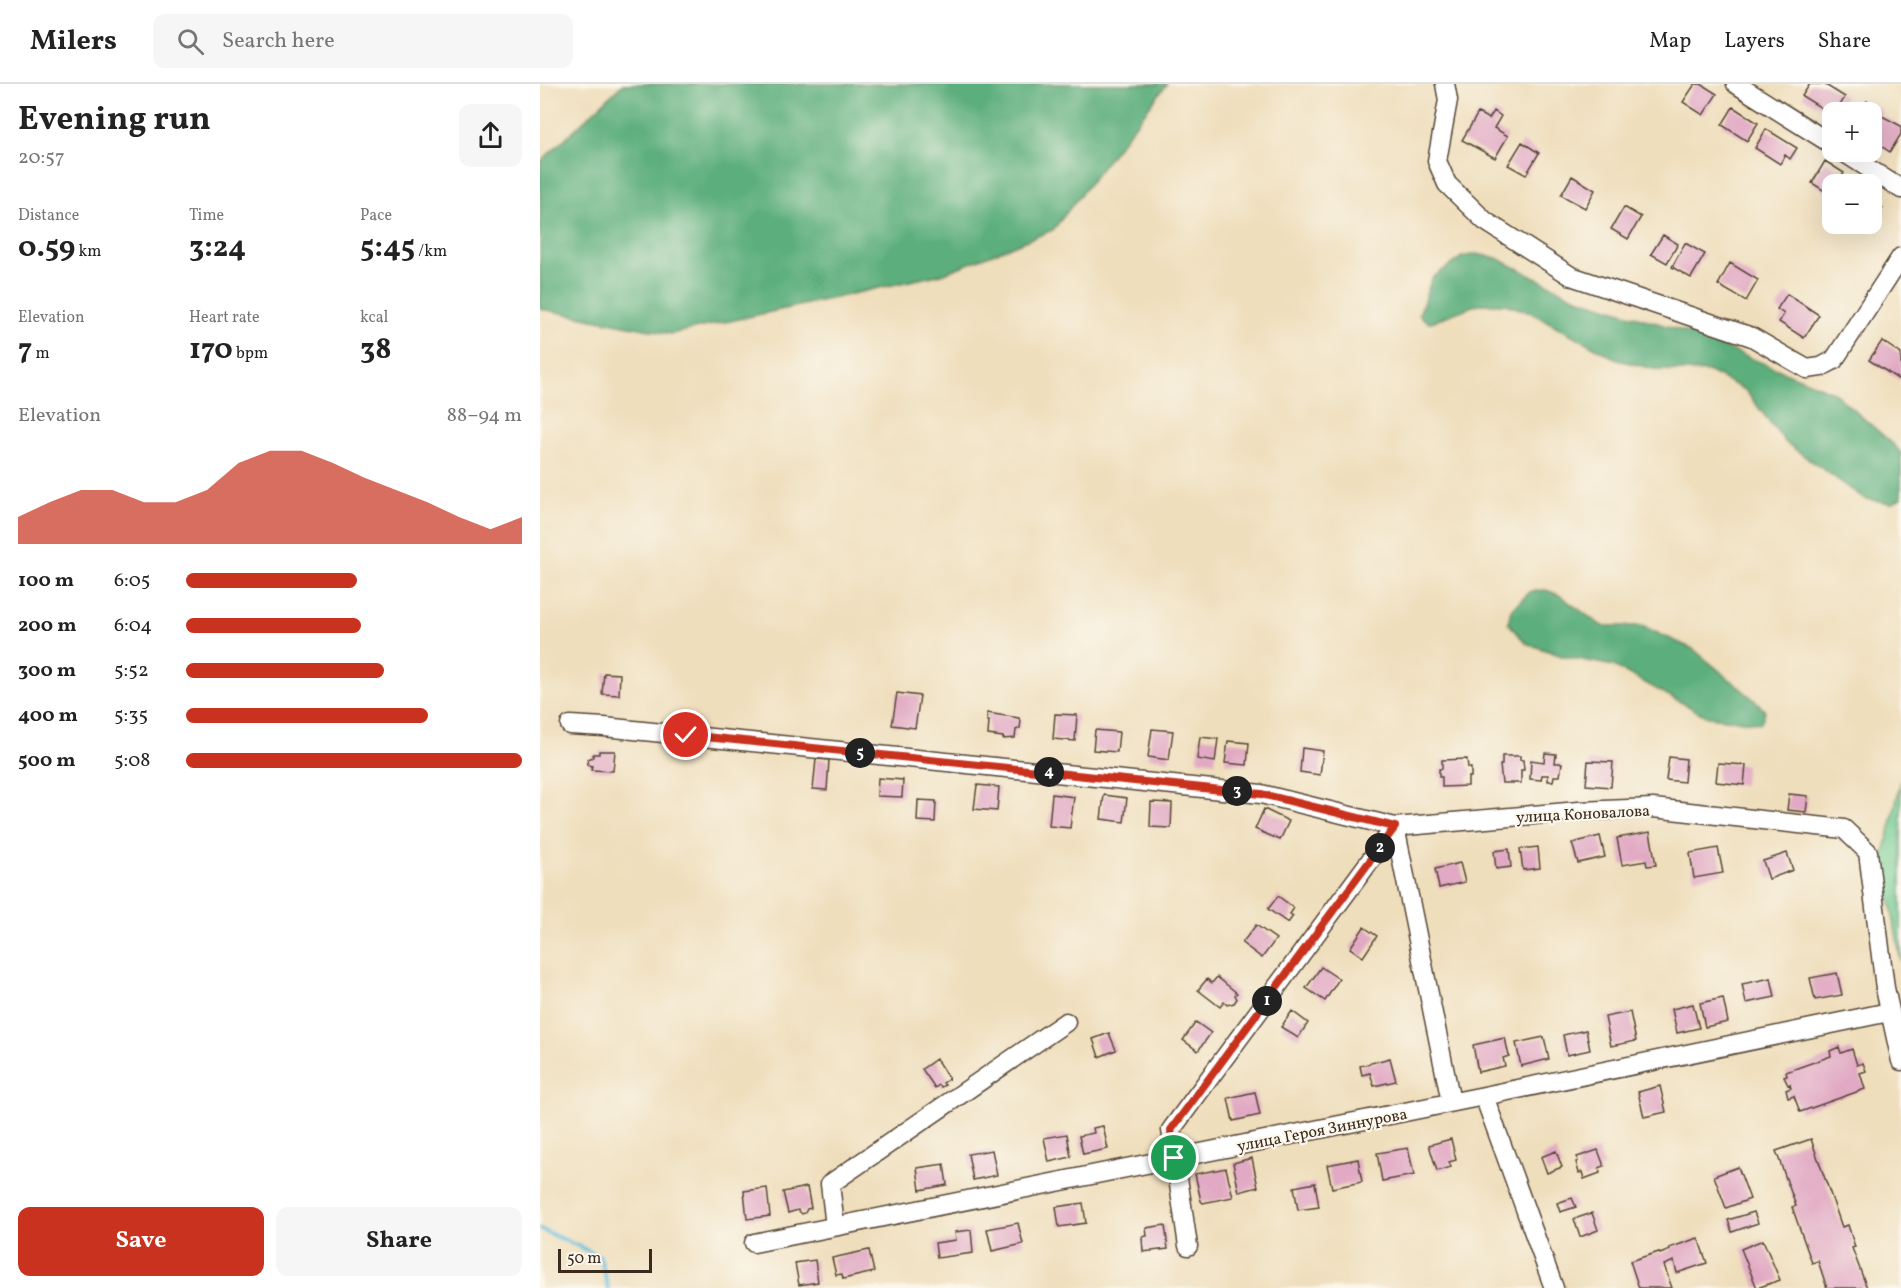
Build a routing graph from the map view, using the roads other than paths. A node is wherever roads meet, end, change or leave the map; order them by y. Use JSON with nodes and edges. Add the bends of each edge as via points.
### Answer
{"nodes":[{"id":1,"x":1445,"y":84,"type":"edge"},
{"id":2,"x":1736,"y":84,"type":"edge"},
{"id":3,"x":1822,"y":139,"type":"edge"},
{"id":4,"x":1858,"y":162,"type":"edge"},
{"id":5,"x":1901,"y":189,"type":"edge"},
{"id":6,"x":1901,"y":257,"type":"edge"},
{"id":7,"x":570,"y":725,"type":"dead end"},
{"id":8,"x":1395,"y":827,"type":"junction"},
{"id":9,"x":1893,"y":998,"type":"edge"},
{"id":10,"x":1066,"y":1022,"type":"dead end"},
{"id":11,"x":1901,"y":1061,"type":"edge"},
{"id":12,"x":1485,"y":1096,"type":"junction"},
{"id":13,"x":1451,"y":1102,"type":"junction"},
{"id":14,"x":1174,"y":1158,"type":"junction"},
{"id":15,"x":835,"y":1226,"type":"junction"},
{"id":16,"x":754,"y":1243,"type":"dead end"},
{"id":17,"x":1188,"y":1246,"type":"dead end"},
{"id":18,"x":1554,"y":1288,"type":"edge"}],
"edges":[{"from":1,"to":6,"type":"street","via":[[1448,100],[1437,161],[1447,184],[1485,221],[1571,276],[1752,337],[1808,369],[1834,360]]},
{"from":2,"to":3,"type":"street"},
{"from":4,"to":5,"type":"street"},
{"from":7,"to":8,"type":"street","name":"улица Коновалова","via":[[1261,794]]},
{"from":8,"to":9,"type":"street","name":"улица Коновалова","via":[[1653,808],[1844,829],[1868,852]]},
{"from":8,"to":13,"type":"street"},
{"from":8,"to":14,"type":"street","via":[[1171,1130]]},
{"from":9,"to":11,"type":"street"},
{"from":9,"to":12,"type":"street","name":"улица Героя Зиннурова"},
{"from":10,"to":15,"type":"street","via":[[830,1184]]},
{"from":12,"to":13,"type":"street","name":"улица Героя Зиннурова"},
{"from":12,"to":18,"type":"street"},
{"from":13,"to":14,"type":"street","name":"улица Героя Зиннурова"},
{"from":14,"to":15,"type":"street","name":"улица Героя Зиннурова"},
{"from":14,"to":17,"type":"street"},
{"from":15,"to":16,"type":"street","name":"улица Героя Зиннурова"}]}
